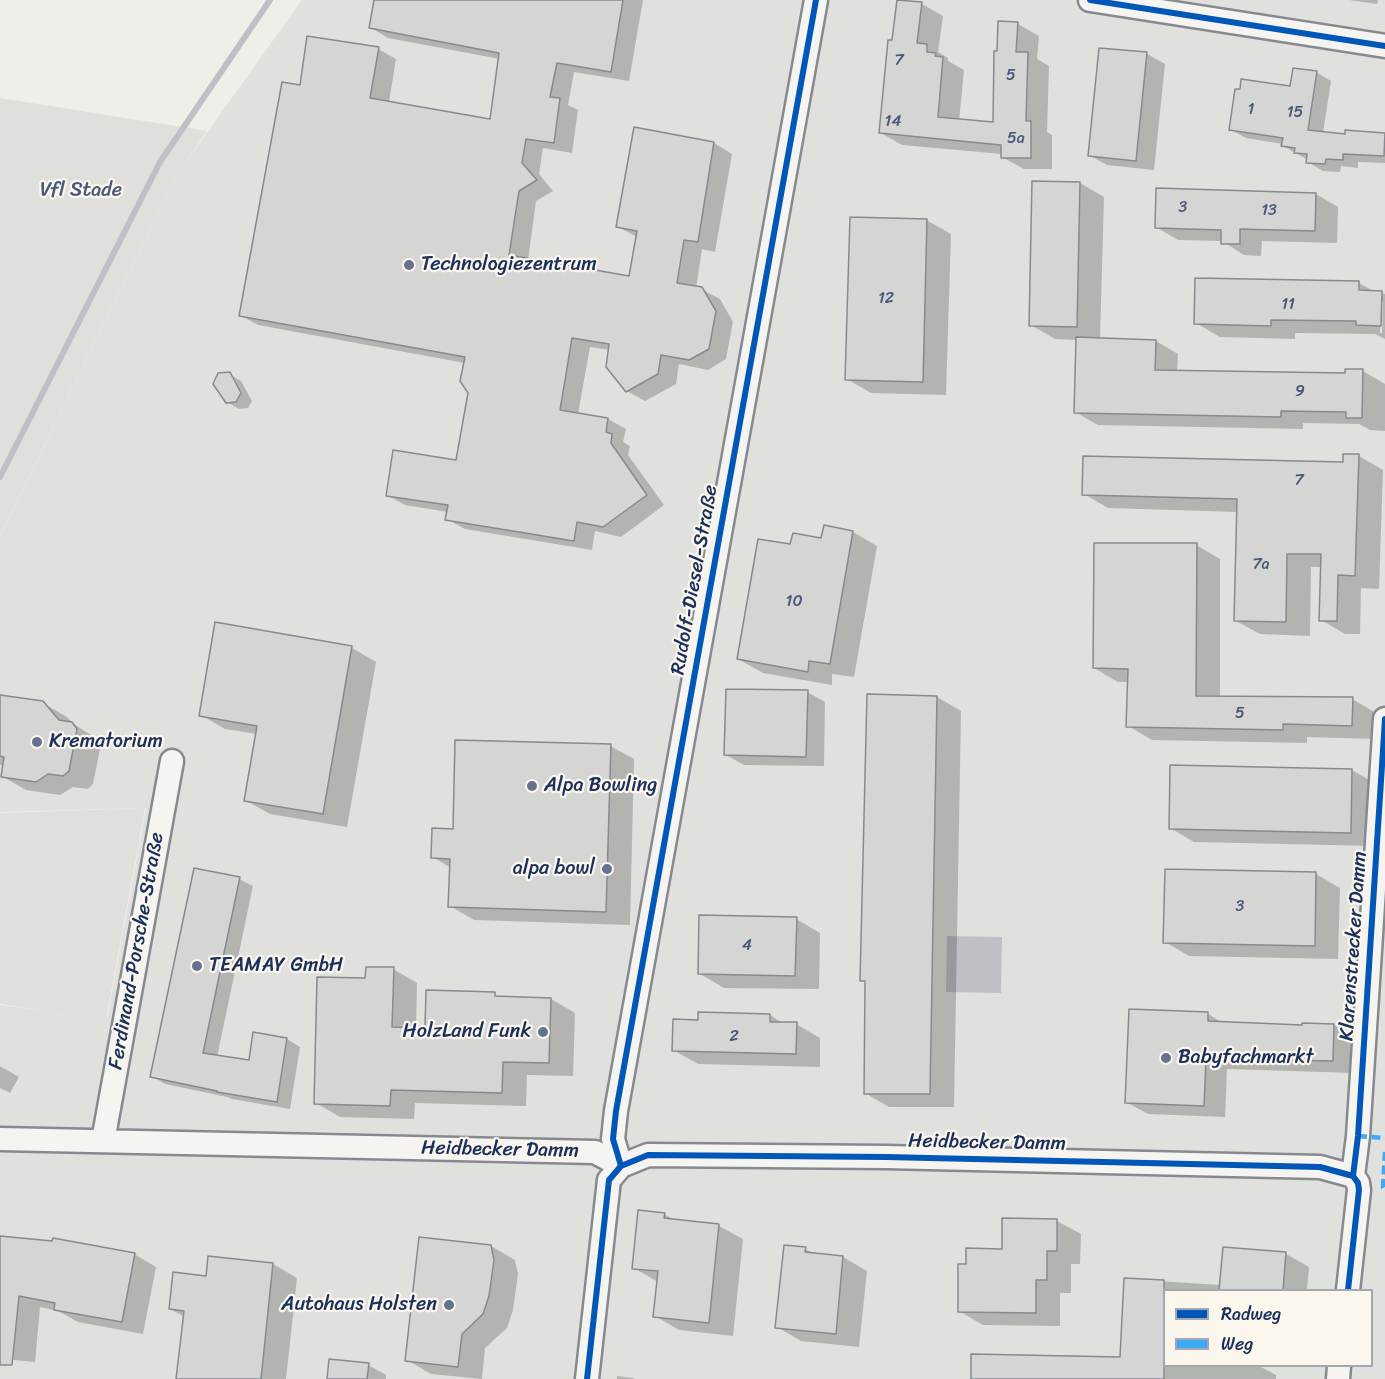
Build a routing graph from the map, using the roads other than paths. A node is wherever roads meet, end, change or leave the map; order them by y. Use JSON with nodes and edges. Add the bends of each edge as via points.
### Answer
{"nodes":[{"id":1,"x":816,"y":0,"type":"edge"},
{"id":2,"x":1090,"y":0,"type":"edge"},
{"id":3,"x":1385,"y":46,"type":"edge"},
{"id":4,"x":1385,"y":719,"type":"edge"},
{"id":5,"x":172,"y":761,"type":"dead end"},
{"id":6,"x":0,"y":1139,"type":"edge"},
{"id":7,"x":103,"y":1141,"type":"junction"},
{"id":8,"x":621,"y":1166,"type":"junction"},
{"id":9,"x":1353,"y":1176,"type":"junction"},
{"id":10,"x":1348,"y":1289,"type":"edge"},
{"id":11,"x":587,"y":1379,"type":"edge"}],
"edges":[{"from":1,"to":8,"type":"street","name":"Rudolf-Diesel-Straße","via":[[616,1112],[613,1139]]},
{"from":2,"to":3,"type":"street"},
{"from":4,"to":9,"type":"street","name":"Klarenstrecker Damm"},
{"from":5,"to":7,"type":"street","name":"Ferdinand-Porsche-Straße"},
{"from":6,"to":7,"type":"street","name":"Heidbecker Damm"},
{"from":7,"to":8,"type":"street","name":"Heidbecker Damm","via":[[595,1152]]},
{"from":8,"to":9,"type":"street","name":"Heidbecker Damm","via":[[648,1155],[886,1157],[1320,1167]]},
{"from":8,"to":11,"type":"street","via":[[609,1180],[606,1198]]},
{"from":9,"to":10,"type":"street","name":"Klarenstrecker Damm","via":[[1359,1190]]}]}
